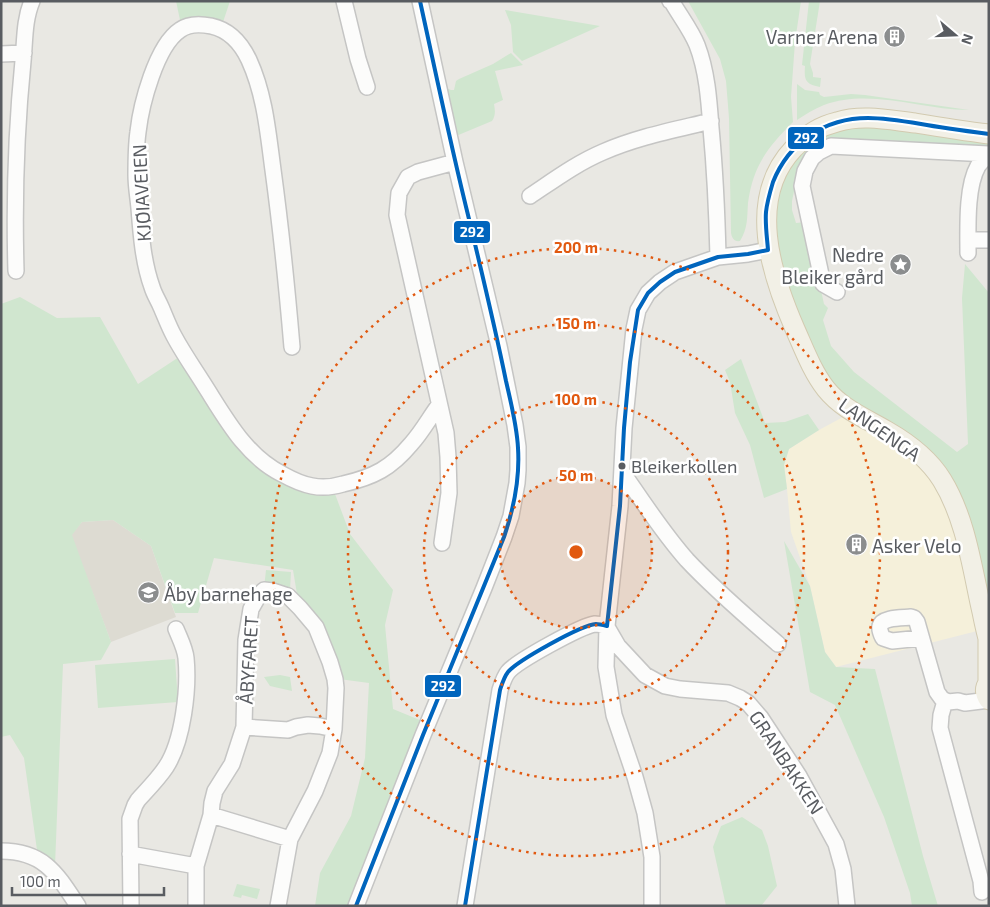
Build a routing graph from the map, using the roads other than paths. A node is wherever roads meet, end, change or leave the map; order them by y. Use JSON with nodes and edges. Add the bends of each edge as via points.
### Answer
{"nodes":[{"id":1,"x":32,"y":1,"type":"edge"},
{"id":2,"x":344,"y":1,"type":"edge"},
{"id":3,"x":420,"y":1,"type":"edge"},
{"id":4,"x":670,"y":1,"type":"edge"},
{"id":5,"x":24,"y":53,"type":"junction"},
{"id":6,"x":1,"y":54,"type":"edge"},
{"id":7,"x":367,"y":87,"type":"dead end"},
{"id":8,"x":711,"y":121,"type":"junction"},
{"id":9,"x":989,"y":134,"type":"edge"},
{"id":10,"x":989,"y":154,"type":"edge"},
{"id":11,"x":456,"y":162,"type":"junction"},
{"id":12,"x":530,"y":196,"type":"dead end"},
{"id":13,"x":989,"y":240,"type":"edge"},
{"id":14,"x":768,"y":250,"type":"junction"},
{"id":15,"x":718,"y":257,"type":"junction"},
{"id":16,"x":16,"y":271,"type":"dead end"},
{"id":17,"x":837,"y":292,"type":"dead end"},
{"id":18,"x":292,"y":347,"type":"dead end"},
{"id":19,"x":439,"y":404,"type":"junction"},
{"id":20,"x":622,"y":473,"type":"junction"},
{"id":21,"x":442,"y":543,"type":"dead end"},
{"id":22,"x":607,"y":626,"type":"junction"},
{"id":23,"x":176,"y":629,"type":"dead end"},
{"id":24,"x":921,"y":638,"type":"dead end"},
{"id":25,"x":988,"y":641,"type":"edge"},
{"id":26,"x":778,"y":644,"type":"dead end"},
{"id":27,"x":988,"y":690,"type":"edge"},
{"id":28,"x":951,"y":701,"type":"junction"},
{"id":29,"x":244,"y":727,"type":"junction"},
{"id":30,"x":334,"y":729,"type":"junction"},
{"id":31,"x":211,"y":815,"type":"junction"},
{"id":32,"x":290,"y":839,"type":"junction"},
{"id":33,"x":1,"y":851,"type":"edge"},
{"id":34,"x":130,"y":854,"type":"junction"},
{"id":35,"x":196,"y":866,"type":"junction"},
{"id":36,"x":982,"y":892,"type":"dead end"},
{"id":37,"x":845,"y":904,"type":"edge"},
{"id":38,"x":78,"y":906,"type":"edge"},
{"id":39,"x":131,"y":906,"type":"edge"},
{"id":40,"x":196,"y":906,"type":"edge"},
{"id":41,"x":278,"y":906,"type":"edge"},
{"id":42,"x":356,"y":906,"type":"edge"},
{"id":43,"x":465,"y":906,"type":"edge"},
{"id":44,"x":652,"y":906,"type":"edge"}],
"edges":[{"from":1,"to":5,"type":"street","via":[[26,22]]},
{"from":2,"to":7,"type":"street"},
{"from":3,"to":11,"type":"street"},
{"from":4,"to":8,"type":"street","via":[[697,44],[704,66]]},
{"from":5,"to":6,"type":"street"},
{"from":5,"to":16,"type":"street","via":[[16,163]]},
{"from":8,"to":12,"type":"street","via":[[648,136],[602,152]]},
{"from":8,"to":15,"type":"street"},
{"from":9,"to":14,"type":"main road","name":"LANGENGA","via":[[866,118],[847,119],[822,127],[799,142],[780,166],[766,210]]},
{"from":10,"to":13,"type":"street","via":[[978,167],[972,185],[968,246]]},
{"from":10,"to":17,"type":"street","via":[[831,146],[812,158],[802,186],[823,284]]},
{"from":11,"to":19,"type":"street","via":[[408,177],[399,193],[397,215]]},
{"from":11,"to":42,"type":"street","via":[[515,425],[517,483],[504,537]]},
{"from":14,"to":15,"type":"street"},
{"from":14,"to":25,"type":"main road","name":"LANGENGA","via":[[789,316],[826,389],[849,410],[906,442],[920,454],[948,490],[966,541]]},
{"from":15,"to":20,"type":"street","via":[[675,272],[648,293],[638,310],[630,362]]},
{"from":18,"to":19,"type":"street","name":"KJØIAVEIEN","via":[[268,128],[250,62],[240,44],[224,30],[202,25],[180,29],[160,56],[143,105],[138,133],[136,175],[144,258],[152,287],[174,337],[227,421],[247,447],[273,470],[314,487],[331,487],[376,474],[392,462],[412,443]]},
{"from":19,"to":21,"type":"street","via":[[446,433],[449,484]]},
{"from":20,"to":22,"type":"street"},
{"from":20,"to":26,"type":"street","via":[[686,558]]},
{"from":22,"to":37,"type":"street","name":"GRANBAKKEN","via":[[618,646],[645,674],[665,686],[728,693],[748,703],[761,718],[799,776],[836,844],[843,869]]},
{"from":22,"to":43,"type":"street","via":[[595,624],[556,641],[517,663],[507,673],[500,690]]},
{"from":22,"to":44,"type":"street","via":[[606,667],[614,715],[646,813],[652,857]]},
{"from":23,"to":34,"type":"street","via":[[186,657],[182,722],[166,767],[135,805],[130,818]]},
{"from":24,"to":28,"type":"street","via":[[937,692]]},
{"from":25,"to":27,"type":"main road","name":"LANGENGA"},
{"from":27,"to":28,"type":"street"},
{"from":28,"to":36,"type":"street","via":[[941,715],[940,728]]},
{"from":29,"to":30,"type":"street","name":"ÅBYFARET","via":[[288,730],[308,725]]},
{"from":29,"to":30,"type":"street","name":"ÅBYFARET","via":[[246,640],[251,609],[264,590],[273,590],[288,596],[316,627],[335,680]]},
{"from":29,"to":31,"type":"street","name":"ÅBYFARET","via":[[232,764],[215,791]]},
{"from":30,"to":32,"type":"street","name":"ÅBYFARET","via":[[330,753],[318,784]]},
{"from":31,"to":32,"type":"street"},
{"from":31,"to":35,"type":"street","name":"ÅBYFARET"},
{"from":32,"to":41,"type":"street","name":"ÅBYFARET"},
{"from":33,"to":38,"type":"street","via":[[13,851],[44,862],[59,877]]},
{"from":34,"to":35,"type":"street"},
{"from":34,"to":39,"type":"street"},
{"from":35,"to":40,"type":"street","name":"ÅBYFARET"}]}
